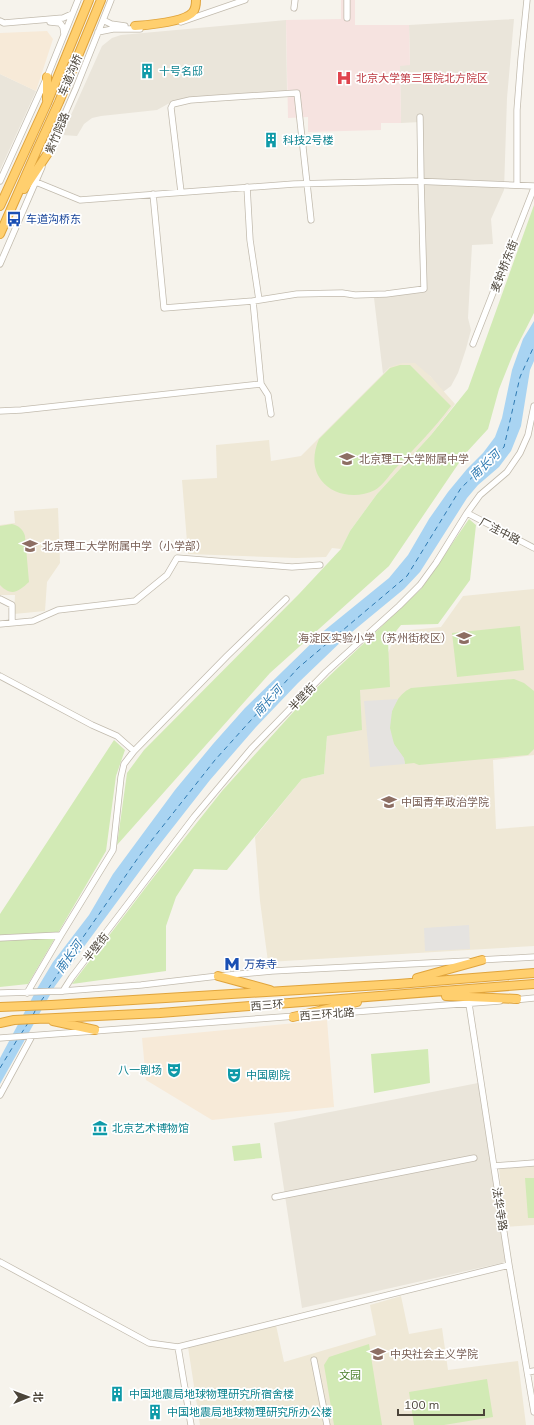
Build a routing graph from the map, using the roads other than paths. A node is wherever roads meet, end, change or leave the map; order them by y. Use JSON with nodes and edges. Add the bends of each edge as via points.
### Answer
{"nodes":[{"id":1,"x":78,"y":0,"type":"edge"},
{"id":2,"x":89,"y":0,"type":"edge"},
{"id":3,"x":101,"y":0,"type":"edge"},
{"id":4,"x":111,"y":0,"type":"edge"},
{"id":5,"x":196,"y":0,"type":"edge"},
{"id":6,"x":245,"y":0,"type":"edge"},
{"id":7,"x":295,"y":0,"type":"edge"},
{"id":8,"x":347,"y":0,"type":"edge"},
{"id":9,"x":527,"y":0,"type":"edge"},
{"id":10,"x":294,"y":8,"type":"dead end"},
{"id":11,"x":72,"y":14,"type":"junction"},
{"id":12,"x":347,"y":18,"type":"dead end"},
{"id":13,"x":103,"y":20,"type":"junction"},
{"id":14,"x":0,"y":21,"type":"edge"},
{"id":15,"x":32,"y":22,"type":"junction"},
{"id":16,"x":0,"y":25,"type":"edge"},
{"id":17,"x":135,"y":28,"type":"junction"},
{"id":18,"x":98,"y":32,"type":"junction"},
{"id":19,"x":64,"y":34,"type":"junction"},
{"id":20,"x":47,"y":77,"type":"junction"},
{"id":21,"x":47,"y":103,"type":"junction"},
{"id":22,"x":420,"y":117,"type":"dead end"},
{"id":23,"x":37,"y":150,"type":"joint"},
{"id":24,"x":48,"y":153,"type":"junction"},
{"id":25,"x":0,"y":181,"type":"edge"},
{"id":26,"x":36,"y":182,"type":"junction"},
{"id":27,"x":420,"y":182,"type":"junction"},
{"id":28,"x":307,"y":184,"type":"junction"},
{"id":29,"x":517,"y":185,"type":"junction"},
{"id":30,"x":247,"y":187,"type":"junction"},
{"id":31,"x":534,"y":187,"type":"edge"},
{"id":32,"x":181,"y":192,"type":"junction"},
{"id":33,"x":153,"y":194,"type":"junction"},
{"id":34,"x":0,"y":206,"type":"edge"},
{"id":35,"x":10,"y":210,"type":"junction"},
{"id":36,"x":311,"y":220,"type":"dead end"},
{"id":37,"x":0,"y":234,"type":"edge"},
{"id":38,"x":0,"y":264,"type":"edge"},
{"id":39,"x":256,"y":301,"type":"junction"},
{"id":40,"x":474,"y":344,"type":"dead end"},
{"id":41,"x":262,"y":384,"type":"junction"},
{"id":42,"x":534,"y":406,"type":"edge"},
{"id":43,"x":0,"y":411,"type":"edge"},
{"id":44,"x":271,"y":414,"type":"dead end"},
{"id":45,"x":467,"y":513,"type":"junction"},
{"id":46,"x":534,"y":548,"type":"edge"},
{"id":47,"x":320,"y":565,"type":"dead end"},
{"id":48,"x":0,"y":599,"type":"edge"},
{"id":49,"x":286,"y":599,"type":"dead end"},
{"id":50,"x":12,"y":623,"type":"junction"},
{"id":51,"x":0,"y":624,"type":"edge"},
{"id":52,"x":0,"y":676,"type":"edge"},
{"id":53,"x":134,"y":751,"type":"junction"},
{"id":54,"x":61,"y":935,"type":"junction"},
{"id":55,"x":0,"y":938,"type":"edge"},
{"id":56,"x":534,"y":957,"type":"edge"},
{"id":57,"x":482,"y":960,"type":"junction"},
{"id":58,"x":534,"y":973,"type":"edge"},
{"id":59,"x":218,"y":976,"type":"junction"},
{"id":60,"x":398,"y":984,"type":"junction"},
{"id":61,"x":534,"y":984,"type":"edge"},
{"id":62,"x":277,"y":991,"type":"junction"},
{"id":63,"x":61,"y":992,"type":"junction"},
{"id":64,"x":0,"y":993,"type":"edge"},
{"id":65,"x":27,"y":993,"type":"junction"},
{"id":66,"x":413,"y":994,"type":"junction"},
{"id":67,"x":386,"y":996,"type":"junction"},
{"id":68,"x":534,"y":998,"type":"edge"},
{"id":69,"x":517,"y":999,"type":"junction"},
{"id":70,"x":469,"y":1004,"type":"junction"},
{"id":71,"x":0,"y":1007,"type":"edge"},
{"id":72,"x":24,"y":1007,"type":"junction"},
{"id":73,"x":0,"y":1011,"type":"edge"},
{"id":74,"x":293,"y":1017,"type":"junction"},
{"id":75,"x":42,"y":1019,"type":"junction"},
{"id":76,"x":0,"y":1022,"type":"edge"},
{"id":77,"x":95,"y":1030,"type":"junction"},
{"id":78,"x":32,"y":1036,"type":"junction"},
{"id":79,"x":1,"y":1038,"type":"edge"},
{"id":80,"x":0,"y":1095,"type":"edge"},
{"id":81,"x":474,"y":1158,"type":"dead end"},
{"id":82,"x":534,"y":1163,"type":"edge"},
{"id":83,"x":494,"y":1166,"type":"junction"},
{"id":84,"x":275,"y":1197,"type":"dead end"},
{"id":85,"x":0,"y":1262,"type":"edge"},
{"id":86,"x":509,"y":1265,"type":"junction"},
{"id":87,"x":178,"y":1347,"type":"junction"},
{"id":88,"x":314,"y":1360,"type":"dead end"},
{"id":89,"x":534,"y":1371,"type":"edge"},
{"id":90,"x":528,"y":1372,"type":"junction"},
{"id":91,"x":534,"y":1412,"type":"edge"},
{"id":92,"x":190,"y":1425,"type":"edge"},
{"id":93,"x":327,"y":1425,"type":"edge"}],
"edges":[{"from":1,"to":11,"type":"street"},
{"from":2,"to":21,"type":"highway","name":"车道沟桥"},
{"from":3,"to":23,"type":"highway","name":"车道沟桥"},
{"from":4,"to":13,"type":"street","name":"紫竹院路"},
{"from":5,"to":17,"type":"highway","via":[[192,13],[179,19]]},
{"from":6,"to":17,"type":"street","via":[[179,23]]},
{"from":7,"to":10,"type":"street"},
{"from":8,"to":12,"type":"street"},
{"from":9,"to":29,"type":"street","via":[[517,110]]},
{"from":11,"to":15,"type":"street","via":[[63,18]]},
{"from":11,"to":19,"type":"street"},
{"from":13,"to":17,"type":"street"},
{"from":13,"to":18,"type":"street","name":"紫竹院路"},
{"from":14,"to":15,"type":"street"},
{"from":15,"to":16,"type":"street"},
{"from":15,"to":19,"type":"street","via":[[60,23]]},
{"from":17,"to":18,"type":"street"},
{"from":18,"to":24,"type":"street","name":"紫竹院路"},
{"from":19,"to":20,"type":"street"},
{"from":20,"to":21,"type":"highway"},
{"from":20,"to":25,"type":"street"},
{"from":21,"to":34,"type":"highway","name":"紫竹院路"},
{"from":22,"to":27,"type":"street"},
{"from":23,"to":35,"type":"highway","name":"紫竹院路"},
{"from":24,"to":26,"type":"street","name":"紫竹院路"},
{"from":24,"to":35,"type":"highway"},
{"from":26,"to":33,"type":"street","via":[[80,200]]},
{"from":26,"to":38,"type":"street","name":"紫竹院路"},
{"from":27,"to":28,"type":"street"},
{"from":27,"to":29,"type":"street"},
{"from":27,"to":39,"type":"street","via":[[424,289],[386,294],[297,294]]},
{"from":28,"to":30,"type":"street"},
{"from":28,"to":32,"type":"street","via":[[297,93],[218,98],[179,102],[171,108]]},
{"from":28,"to":36,"type":"street"},
{"from":29,"to":31,"type":"street"},
{"from":30,"to":32,"type":"street"},
{"from":30,"to":39,"type":"street"},
{"from":31,"to":40,"type":"street","name":"麦钟桥东街"},
{"from":32,"to":33,"type":"street"},
{"from":33,"to":39,"type":"street","via":[[164,308]]},
{"from":35,"to":37,"type":"highway","name":"紫竹院路"},
{"from":39,"to":41,"type":"street"},
{"from":41,"to":43,"type":"street"},
{"from":41,"to":44,"type":"street","via":[[268,395]]},
{"from":42,"to":45,"type":"street","name":"半壁街","via":[[528,434],[520,453],[507,472],[480,495]]},
{"from":45,"to":46,"type":"street","name":"厂洼中路"},
{"from":45,"to":63,"type":"street","name":"半壁街","via":[[420,585],[326,672],[251,749],[194,817]]},
{"from":47,"to":50,"type":"street","via":[[292,567],[177,558],[167,574],[135,601],[58,610],[33,621]]},
{"from":48,"to":50,"type":"street","via":[[12,605]]},
{"from":49,"to":53,"type":"street"},
{"from":50,"to":51,"type":"street"},
{"from":52,"to":53,"type":"street","via":[[117,736]]},
{"from":53,"to":54,"type":"street","via":[[124,764],[121,777],[112,850]]},
{"from":54,"to":55,"type":"street"},
{"from":54,"to":65,"type":"street"},
{"from":56,"to":57,"type":"street"},
{"from":57,"to":59,"type":"street"},
{"from":57,"to":60,"type":"highway"},
{"from":58,"to":60,"type":"highway","name":"西三环"},
{"from":59,"to":62,"type":"highway"},
{"from":59,"to":63,"type":"street"},
{"from":60,"to":62,"type":"highway","name":"西三环"},
{"from":61,"to":66,"type":"highway","name":"西三环"},
{"from":62,"to":72,"type":"highway","name":"西三环"},
{"from":63,"to":65,"type":"street"},
{"from":64,"to":65,"type":"street"},
{"from":66,"to":67,"type":"highway","name":"西三环"},
{"from":66,"to":69,"type":"highway"},
{"from":67,"to":74,"type":"highway"},
{"from":67,"to":75,"type":"highway","name":"西三环"},
{"from":68,"to":69,"type":"street","name":"西三环北路"},
{"from":69,"to":70,"type":"street","name":"西三环北路"},
{"from":70,"to":74,"type":"street","name":"西三环北路"},
{"from":70,"to":83,"type":"street","name":"法华寺路"},
{"from":71,"to":72,"type":"highway","name":"西三环"},
{"from":72,"to":73,"type":"highway"},
{"from":74,"to":77,"type":"street","name":"西三环北路"},
{"from":75,"to":76,"type":"highway","name":"西三环"},
{"from":75,"to":77,"type":"highway"},
{"from":77,"to":78,"type":"street","name":"西三环北路"},
{"from":78,"to":79,"type":"street","name":"西三环北路"},
{"from":78,"to":80,"type":"street"},
{"from":81,"to":84,"type":"street"},
{"from":82,"to":83,"type":"street"},
{"from":83,"to":86,"type":"street","name":"法华寺路"},
{"from":85,"to":87,"type":"street","via":[[149,1343]]},
{"from":86,"to":87,"type":"street"},
{"from":86,"to":90,"type":"street","name":"法华寺路"},
{"from":87,"to":92,"type":"street"},
{"from":88,"to":93,"type":"street"},
{"from":89,"to":90,"type":"street"},
{"from":90,"to":91,"type":"street","name":"法华寺路"}]}
